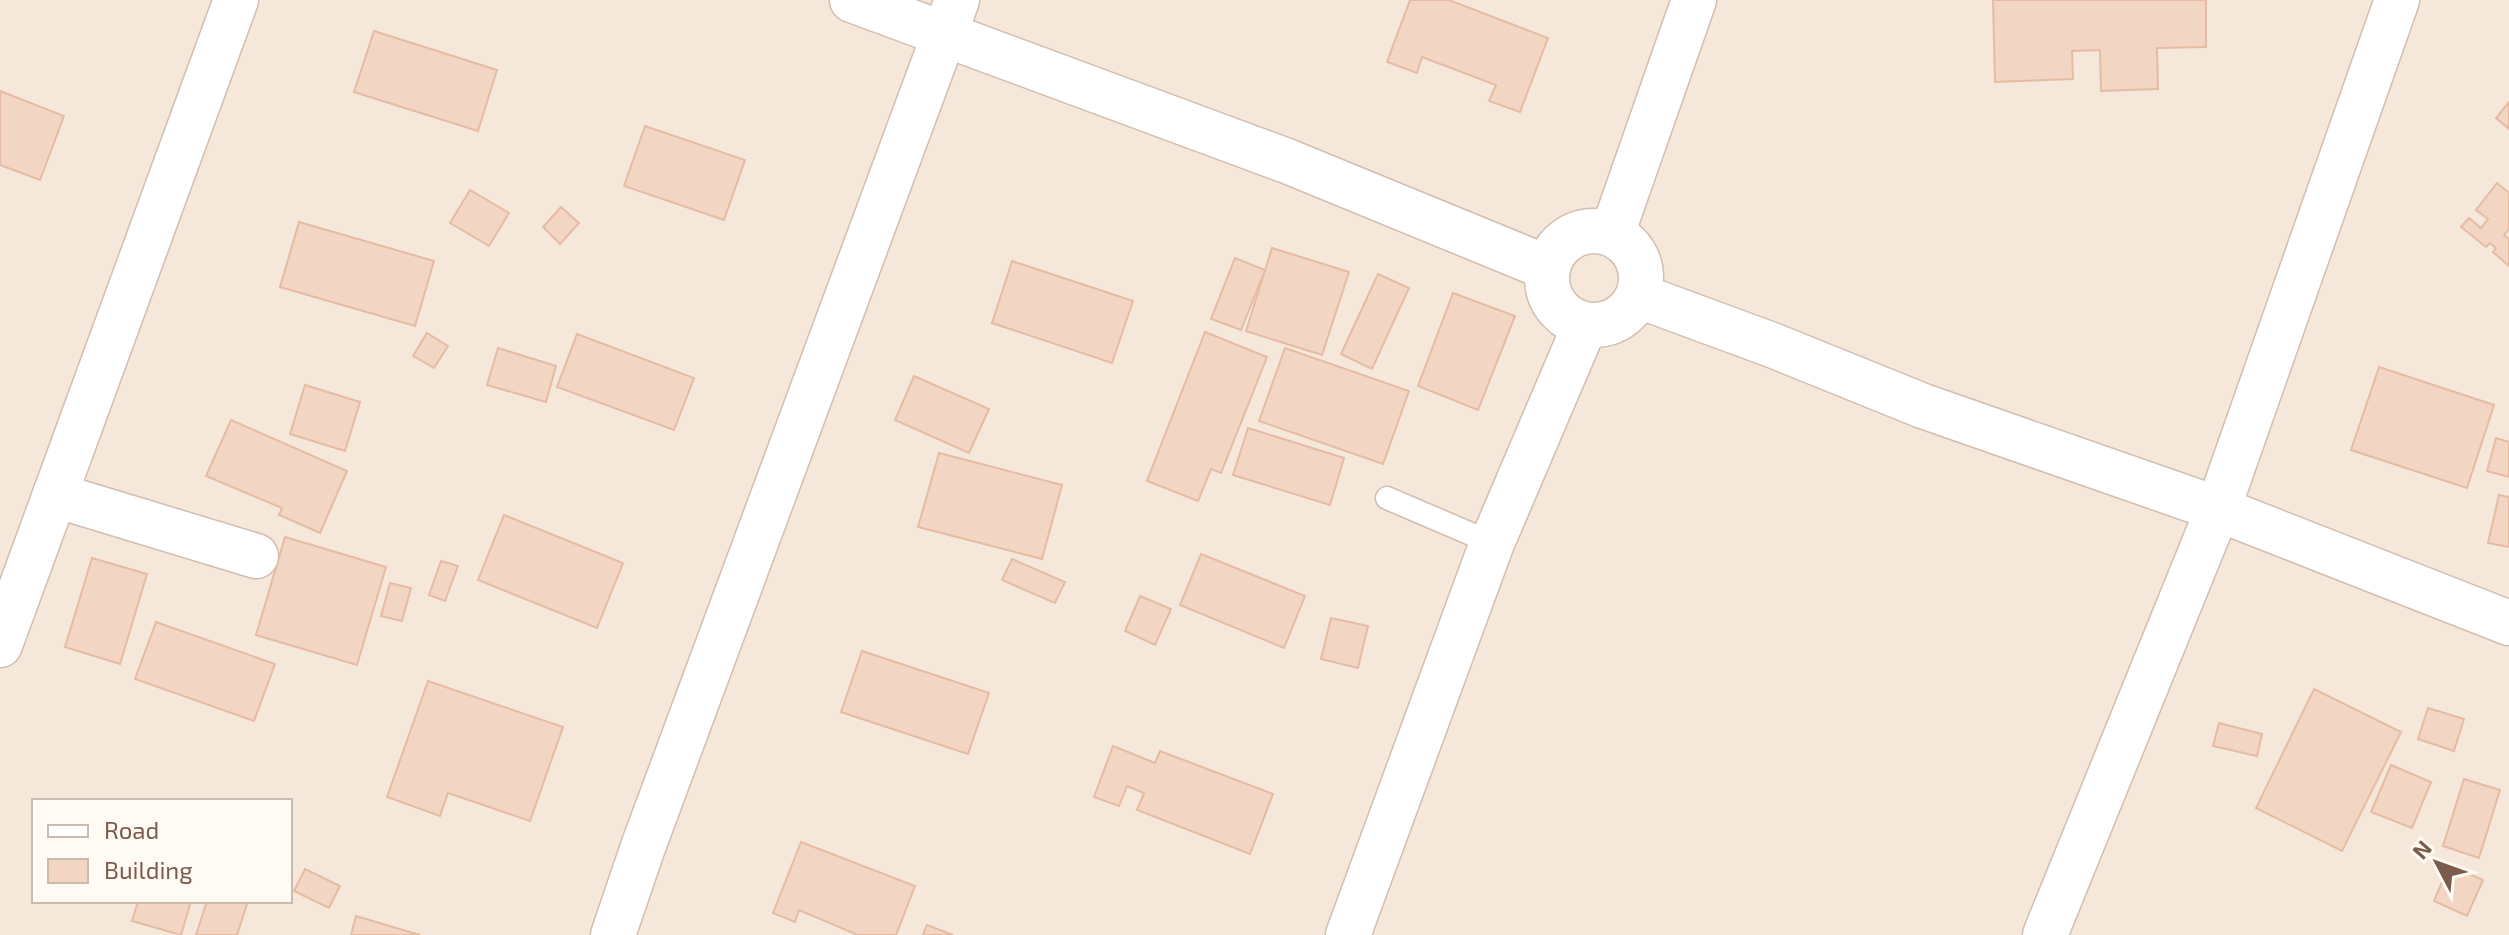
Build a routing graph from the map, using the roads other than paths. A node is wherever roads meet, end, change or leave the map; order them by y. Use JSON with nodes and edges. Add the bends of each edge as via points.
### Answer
{"nodes":[{"id":1,"x":236,"y":0,"type":"edge"},
{"id":2,"x":852,"y":0,"type":"edge"},
{"id":3,"x":1694,"y":0,"type":"edge"},
{"id":4,"x":2397,"y":0,"type":"edge"},
{"id":5,"x":951,"y":17,"type":"edge"},
{"id":6,"x":1612,"y":234,"type":"junction"},
{"id":7,"x":1548,"y":268,"type":"junction"},
{"id":8,"x":1639,"y":296,"type":"junction"},
{"id":9,"x":1585,"y":325,"type":"junction"},
{"id":10,"x":55,"y":495,"type":"junction"},
{"id":11,"x":1387,"y":498,"type":"dead end"},
{"id":12,"x":2218,"y":509,"type":"junction"},
{"id":13,"x":1492,"y":543,"type":"junction"},
{"id":14,"x":256,"y":556,"type":"dead end"},
{"id":15,"x":2509,"y":623,"type":"edge"},
{"id":16,"x":0,"y":645,"type":"edge"},
{"id":17,"x":613,"y":935,"type":"edge"},
{"id":18,"x":1348,"y":935,"type":"edge"},
{"id":19,"x":2045,"y":935,"type":"edge"}],
"edges":[{"from":1,"to":10,"type":"street"},
{"from":2,"to":5,"type":"street"},
{"from":3,"to":6,"type":"street"},
{"from":4,"to":12,"type":"street"},
{"from":5,"to":7,"type":"street"},
{"from":5,"to":17,"type":"street"},
{"from":6,"to":7,"type":"street","via":[[1580,233],[1565,240]]},
{"from":6,"to":8,"type":"street","via":[[1638,259]]},
{"from":7,"to":9,"type":"street","via":[[1547,287],[1554,305]]},
{"from":8,"to":9,"type":"street","via":[[1616,321]]},
{"from":8,"to":12,"type":"street","via":[[1923,406]]},
{"from":9,"to":13,"type":"street"},
{"from":10,"to":14,"type":"street"},
{"from":10,"to":16,"type":"street"},
{"from":11,"to":13,"type":"lane"},
{"from":12,"to":15,"type":"street"},
{"from":12,"to":19,"type":"street"},
{"from":13,"to":18,"type":"street"}]}
